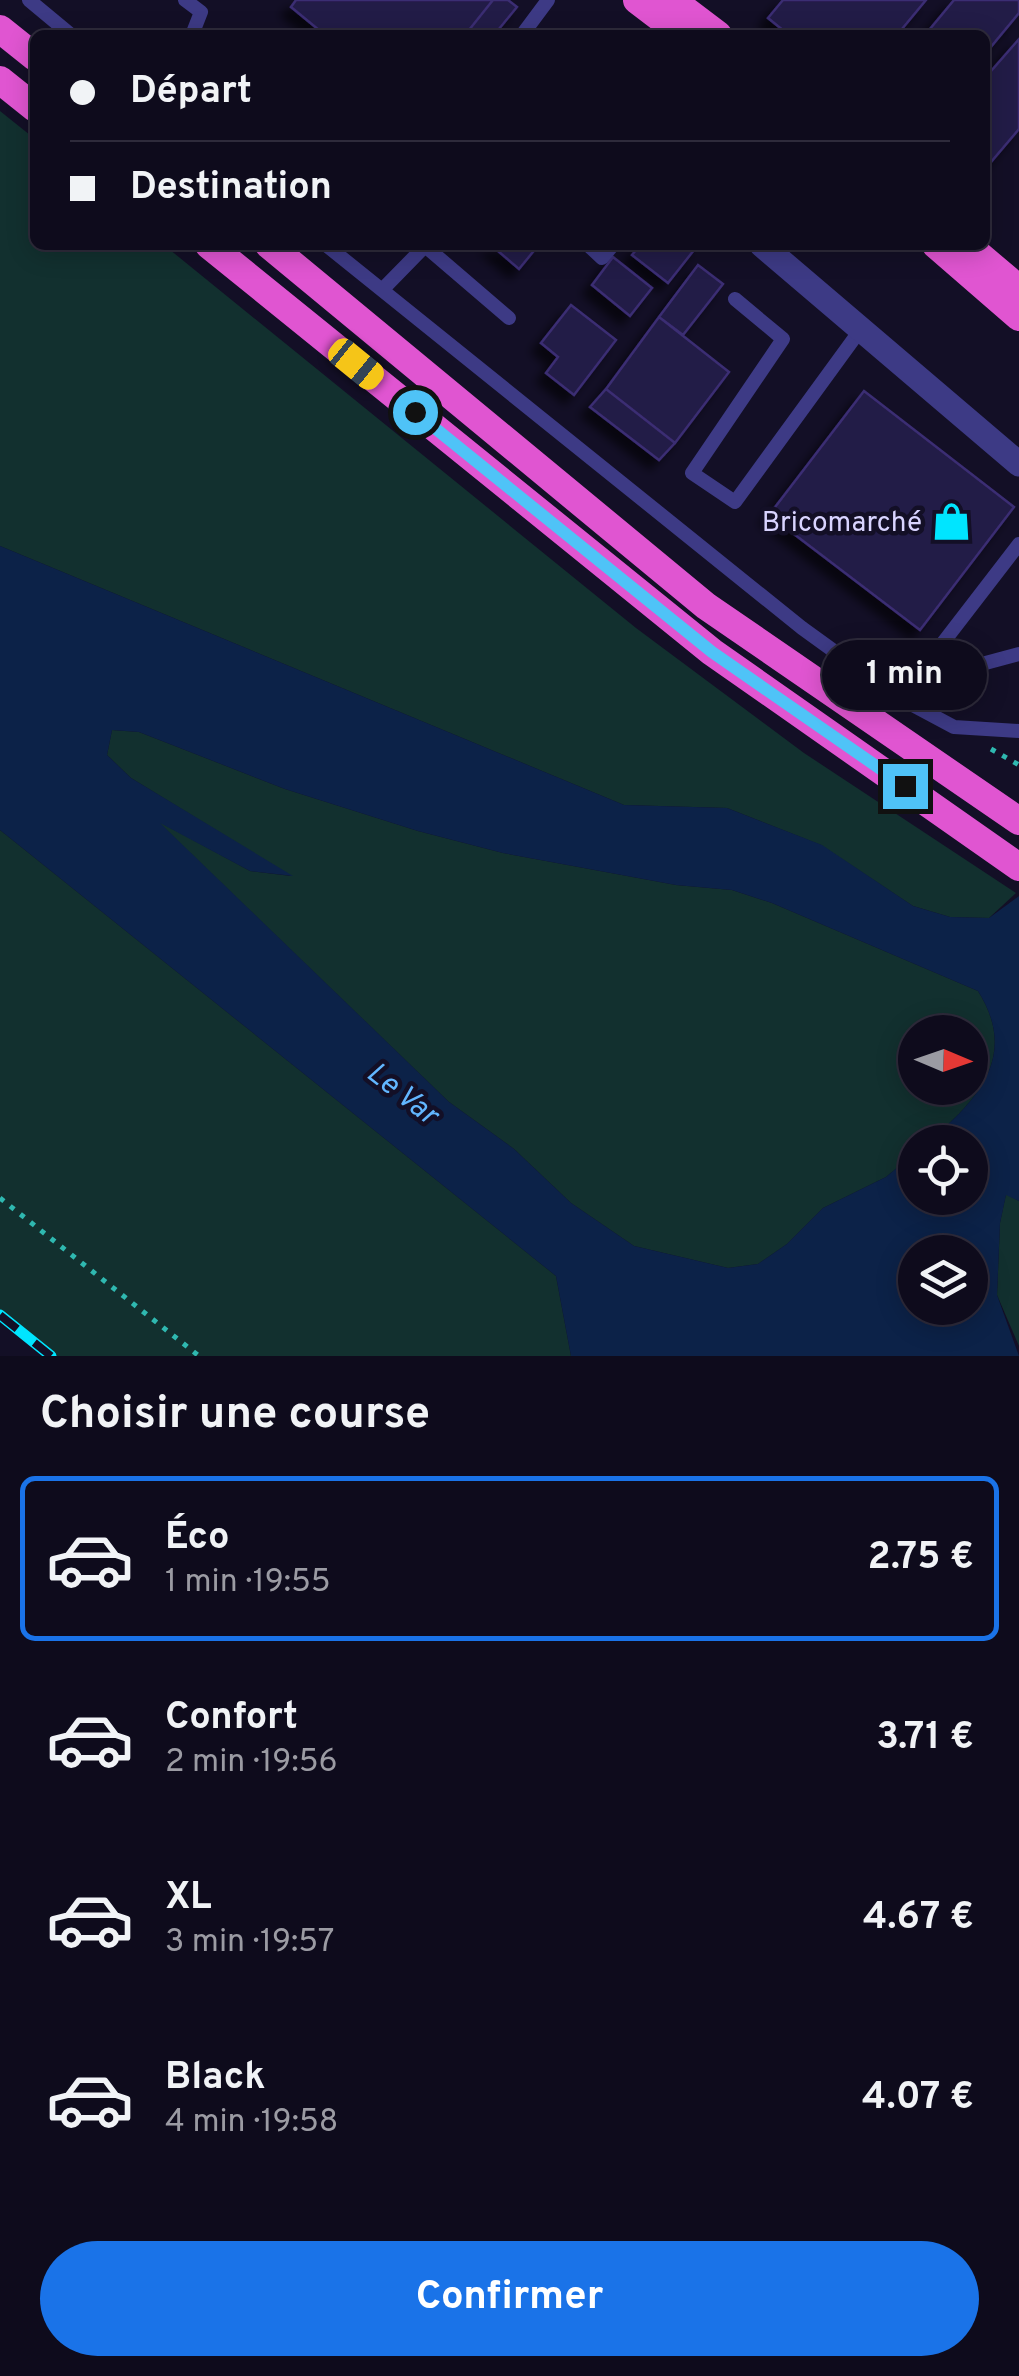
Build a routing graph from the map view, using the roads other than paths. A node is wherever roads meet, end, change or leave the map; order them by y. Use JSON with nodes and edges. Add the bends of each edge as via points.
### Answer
{"nodes":[{"id":1,"x":29,"y":0,"type":"edge"},
{"id":2,"x":185,"y":0,"type":"edge"},
{"id":3,"x":548,"y":0,"type":"edge"},
{"id":4,"x":637,"y":0,"type":"edge"},
{"id":5,"x":672,"y":0,"type":"edge"},
{"id":6,"x":0,"y":29,"type":"edge"},
{"id":7,"x":65,"y":30,"type":"edge"},
{"id":8,"x":194,"y":30,"type":"edge"},
{"id":9,"x":525,"y":30,"type":"edge"},
{"id":10,"x":676,"y":30,"type":"edge"},
{"id":11,"x":711,"y":30,"type":"edge"},
{"id":12,"x":30,"y":53,"type":"edge"},
{"id":13,"x":0,"y":80,"type":"edge"},
{"id":14,"x":30,"y":104,"type":"edge"},
{"id":15,"x":215,"y":250,"type":"edge"},
{"id":16,"x":276,"y":250,"type":"edge"},
{"id":17,"x":332,"y":250,"type":"edge"},
{"id":18,"x":421,"y":250,"type":"edge"},
{"id":19,"x":430,"y":250,"type":"edge"},
{"id":20,"x":768,"y":250,"type":"edge"},
{"id":21,"x":942,"y":250,"type":"edge"},
{"id":22,"x":973,"y":250,"type":"edge"},
{"id":23,"x":1019,"y":289,"type":"edge"},
{"id":24,"x":382,"y":290,"type":"junction"},
{"id":25,"x":735,"y":299,"type":"dead end"},
{"id":26,"x":1019,"y":317,"type":"edge"},
{"id":27,"x":509,"y":318,"type":"dead end"},
{"id":28,"x":861,"y":329,"type":"junction"},
{"id":29,"x":1019,"y":464,"type":"edge"},
{"id":30,"x":1019,"y":544,"type":"edge"},
{"id":31,"x":1003,"y":565,"type":"junction"},
{"id":32,"x":1019,"y":576,"type":"edge"},
{"id":33,"x":1019,"y":654,"type":"edge"},
{"id":34,"x":1019,"y":731,"type":"edge"},
{"id":35,"x":1019,"y":821,"type":"edge"},
{"id":36,"x":1019,"y":866,"type":"edge"}],
"edges":[{"from":1,"to":7,"type":"lane"},
{"from":2,"to":8,"type":"lane","via":[[201,12]]},
{"from":3,"to":9,"type":"lane"},
{"from":4,"to":10,"type":"highway"},
{"from":5,"to":11,"type":"highway"},
{"from":6,"to":12,"type":"highway"},
{"from":13,"to":14,"type":"highway"},
{"from":15,"to":36,"type":"highway","via":[[712,652]]},
{"from":16,"to":35,"type":"highway","via":[[706,606]]},
{"from":17,"to":24,"type":"lane"},
{"from":18,"to":24,"type":"lane"},
{"from":19,"to":27,"type":"lane"},
{"from":20,"to":28,"type":"street"},
{"from":21,"to":26,"type":"highway"},
{"from":22,"to":23,"type":"highway"},
{"from":24,"to":34,"type":"lane","via":[[896,696],[954,727]]},
{"from":25,"to":28,"type":"lane","via":[[783,339],[692,473],[735,502]]},
{"from":28,"to":29,"type":"street"},
{"from":30,"to":31,"type":"lane"},
{"from":31,"to":32,"type":"lane"},
{"from":31,"to":33,"type":"lane","via":[[932,657],[952,672]]}]}
